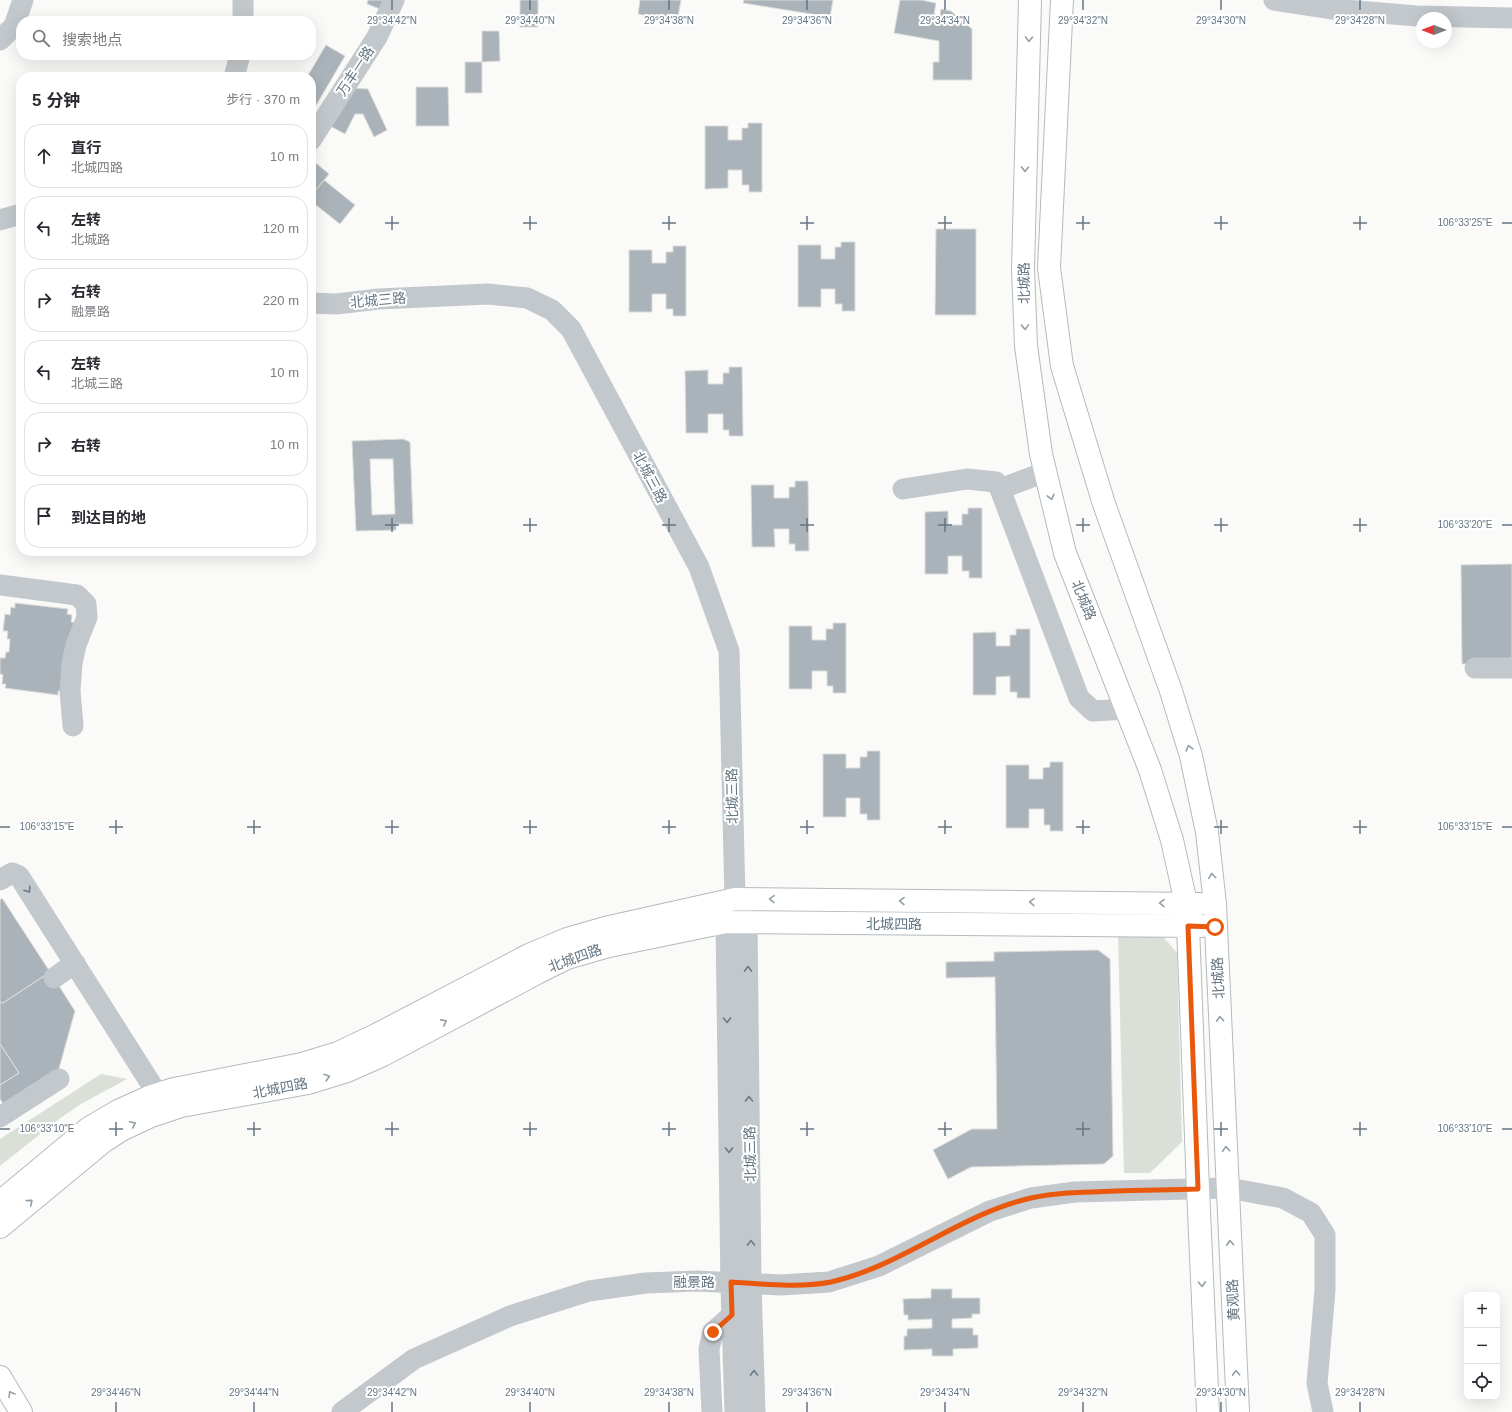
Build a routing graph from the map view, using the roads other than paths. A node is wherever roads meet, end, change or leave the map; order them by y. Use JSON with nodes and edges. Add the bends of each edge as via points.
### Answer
{"nodes":[{"id":1,"x":23,"y":0,"type":"edge"},
{"id":2,"x":242,"y":0,"type":"edge"},
{"id":3,"x":394,"y":0,"type":"edge"},
{"id":4,"x":1030,"y":0,"type":"edge"},
{"id":5,"x":1062,"y":0,"type":"edge"},
{"id":6,"x":1274,"y":0,"type":"edge"},
{"id":7,"x":17,"y":16,"type":"edge"},
{"id":8,"x":243,"y":16,"type":"edge"},
{"id":9,"x":1512,"y":18,"type":"edge"},
{"id":10,"x":16,"y":20,"type":"edge"},
{"id":11,"x":0,"y":40,"type":"edge"},
{"id":12,"x":239,"y":60,"type":"edge"},
{"id":13,"x":235,"y":72,"type":"edge"},
{"id":14,"x":316,"y":132,"type":"edge"},
{"id":15,"x":16,"y":215,"type":"edge"},
{"id":16,"x":0,"y":220,"type":"edge"},
{"id":17,"x":16,"y":228,"type":"edge"},
{"id":18,"x":0,"y":229,"type":"edge"},
{"id":19,"x":316,"y":303,"type":"edge"},
{"id":20,"x":1045,"y":472,"type":"junction"},
{"id":21,"x":903,"y":489,"type":"dead end"},
{"id":22,"x":1000,"y":489,"type":"junction"},
{"id":23,"x":0,"y":585,"type":"edge"},
{"id":24,"x":1475,"y":668,"type":"dead end"},
{"id":25,"x":1512,"y":668,"type":"edge"},
{"id":26,"x":1127,"y":709,"type":"junction"},
{"id":27,"x":73,"y":726,"type":"dead end"},
{"id":28,"x":0,"y":880,"type":"edge"},
{"id":29,"x":734,"y":899,"type":"junction"},
{"id":30,"x":1186,"y":903,"type":"junction"},
{"id":31,"x":1215,"y":904,"type":"junction"},
{"id":32,"x":736,"y":922,"type":"junction"},
{"id":33,"x":1188,"y":926,"type":"junction"},
{"id":34,"x":1215,"y":927,"type":"junction"},
{"id":35,"x":75,"y":963,"type":"junction"},
{"id":36,"x":54,"y":978,"type":"dead end"},
{"id":37,"x":59,"y":1079,"type":"dead end"},
{"id":38,"x":163,"y":1102,"type":"junction"},
{"id":39,"x":0,"y":1117,"type":"edge"},
{"id":40,"x":1228,"y":1188,"type":"junction"},
{"id":41,"x":1198,"y":1189,"type":"junction"},
{"id":42,"x":0,"y":1202,"type":"edge"},
{"id":43,"x":0,"y":1227,"type":"edge"},
{"id":44,"x":731,"y":1282,"type":"junction"},
{"id":45,"x":751,"y":1283,"type":"junction"},
{"id":46,"x":732,"y":1315,"type":"junction"},
{"id":47,"x":0,"y":1377,"type":"edge"},
{"id":48,"x":0,"y":1404,"type":"edge"},
{"id":49,"x":4,"y":1412,"type":"edge"},
{"id":50,"x":21,"y":1412,"type":"edge"},
{"id":51,"x":342,"y":1412,"type":"edge"},
{"id":52,"x":712,"y":1412,"type":"edge"},
{"id":53,"x":735,"y":1412,"type":"edge"},
{"id":54,"x":755,"y":1412,"type":"edge"},
{"id":55,"x":1208,"y":1412,"type":"edge"},
{"id":56,"x":1238,"y":1412,"type":"edge"},
{"id":57,"x":1323,"y":1412,"type":"edge"}],
"edges":[{"from":1,"to":7,"type":"street"},
{"from":2,"to":8,"type":"street"},
{"from":3,"to":14,"type":"street","name":"万丰一路","via":[[377,37]]},
{"from":4,"to":20,"type":"main road","name":"北城路","one_way":true,"via":[[1023,277],[1026,346]]},
{"from":31,"to":5,"type":"main road","name":"北城路","one_way":true,"via":[[1207,832],[1191,756],[1171,691],[1104,504],[1062,366],[1050,268]]},
{"from":6,"to":9,"type":"street","via":[[1333,9],[1417,16]]},
{"from":10,"to":11,"type":"street","via":[[14,26]]},
{"from":12,"to":13,"type":"street"},
{"from":15,"to":16,"type":"street"},
{"from":17,"to":18,"type":"street"},
{"from":19,"to":29,"type":"street","name":"北城三路","via":[[488,294],[527,298],[552,310],[571,329],[699,567],[729,651]]},
{"from":20,"to":22,"type":"street"},
{"from":20,"to":26,"type":"main road","name":"北城路","one_way":true,"via":[[1065,553]]},
{"from":21,"to":22,"type":"street","via":[[967,479],[996,482]]},
{"from":22,"to":26,"type":"street","via":[[1079,698],[1093,711]]},
{"from":23,"to":27,"type":"street","via":[[77,595],[86,604],[87,617],[76,644],[72,663],[70,691]]},
{"from":24,"to":25,"type":"street"},
{"from":26,"to":30,"type":"main road","name":"北城路","via":[[1172,840]]},
{"from":28,"to":35,"type":"street","one_way":true,"via":[[12,873],[19,876]]},
{"from":30,"to":29,"type":"main road","name":"北城四路","one_way":true},
{"from":29,"to":32,"type":"street","name":"北城三路"},
{"from":29,"to":38,"type":"main road","name":"北城四路","via":[[567,939],[529,955],[338,1053],[302,1064],[174,1089]]},
{"from":30,"to":31,"type":"main road","name":"北城四路"},
{"from":30,"to":33,"type":"main road","name":"北城路"},
{"from":31,"to":34,"type":"main road","name":"北城路"},
{"from":32,"to":33,"type":"main road","name":"北城四路"},
{"from":38,"to":32,"type":"main road","name":"北城四路","one_way":true,"via":[[181,1106],[308,1083],[347,1071],[383,1055],[567,958],[609,946]]},
{"from":32,"to":44,"type":"street","name":"北城三路","one_way":true},
{"from":45,"to":32,"type":"street","name":"北城三路","one_way":true},
{"from":33,"to":34,"type":"main road","name":"北城四路"},
{"from":33,"to":41,"type":"main road","name":"北城路"},
{"from":40,"to":34,"type":"main road","name":"北城路","one_way":true},
{"from":35,"to":36,"type":"street"},
{"from":35,"to":38,"type":"street"},
{"from":37,"to":39,"type":"street"},
{"from":38,"to":42,"type":"main road","name":"北城四路","via":[[118,1110],[89,1128]]},
{"from":43,"to":38,"type":"main road","name":"北城四路","one_way":true,"via":[[104,1141],[151,1116]]},
{"from":40,"to":41,"type":"street","name":"融景路"},
{"from":56,"to":40,"type":"main road","name":"黄观路","one_way":true},
{"from":40,"to":57,"type":"street","name":"融景路","via":[[1283,1198],[1311,1213],[1325,1235],[1325,1290],[1317,1384]]},
{"from":41,"to":45,"type":"street","name":"融景路","via":[[1075,1192],[1031,1198],[990,1211],[879,1266],[846,1278],[815,1284]]},
{"from":41,"to":55,"type":"main road","one_way":true},
{"from":44,"to":45,"type":"street","name":"融景路"},
{"from":44,"to":46,"type":"street","name":"北城三路"},
{"from":44,"to":51,"type":"street","name":"融景路","via":[[646,1283],[589,1291],[510,1316],[414,1359]]},
{"from":54,"to":45,"type":"street","name":"北城三路","one_way":true},
{"from":46,"to":52,"type":"street","via":[[713,1332],[709,1349]]},
{"from":46,"to":53,"type":"street","name":"北城三路"},
{"from":50,"to":47,"type":"main road","one_way":true},
{"from":48,"to":49,"type":"main road"}]}
